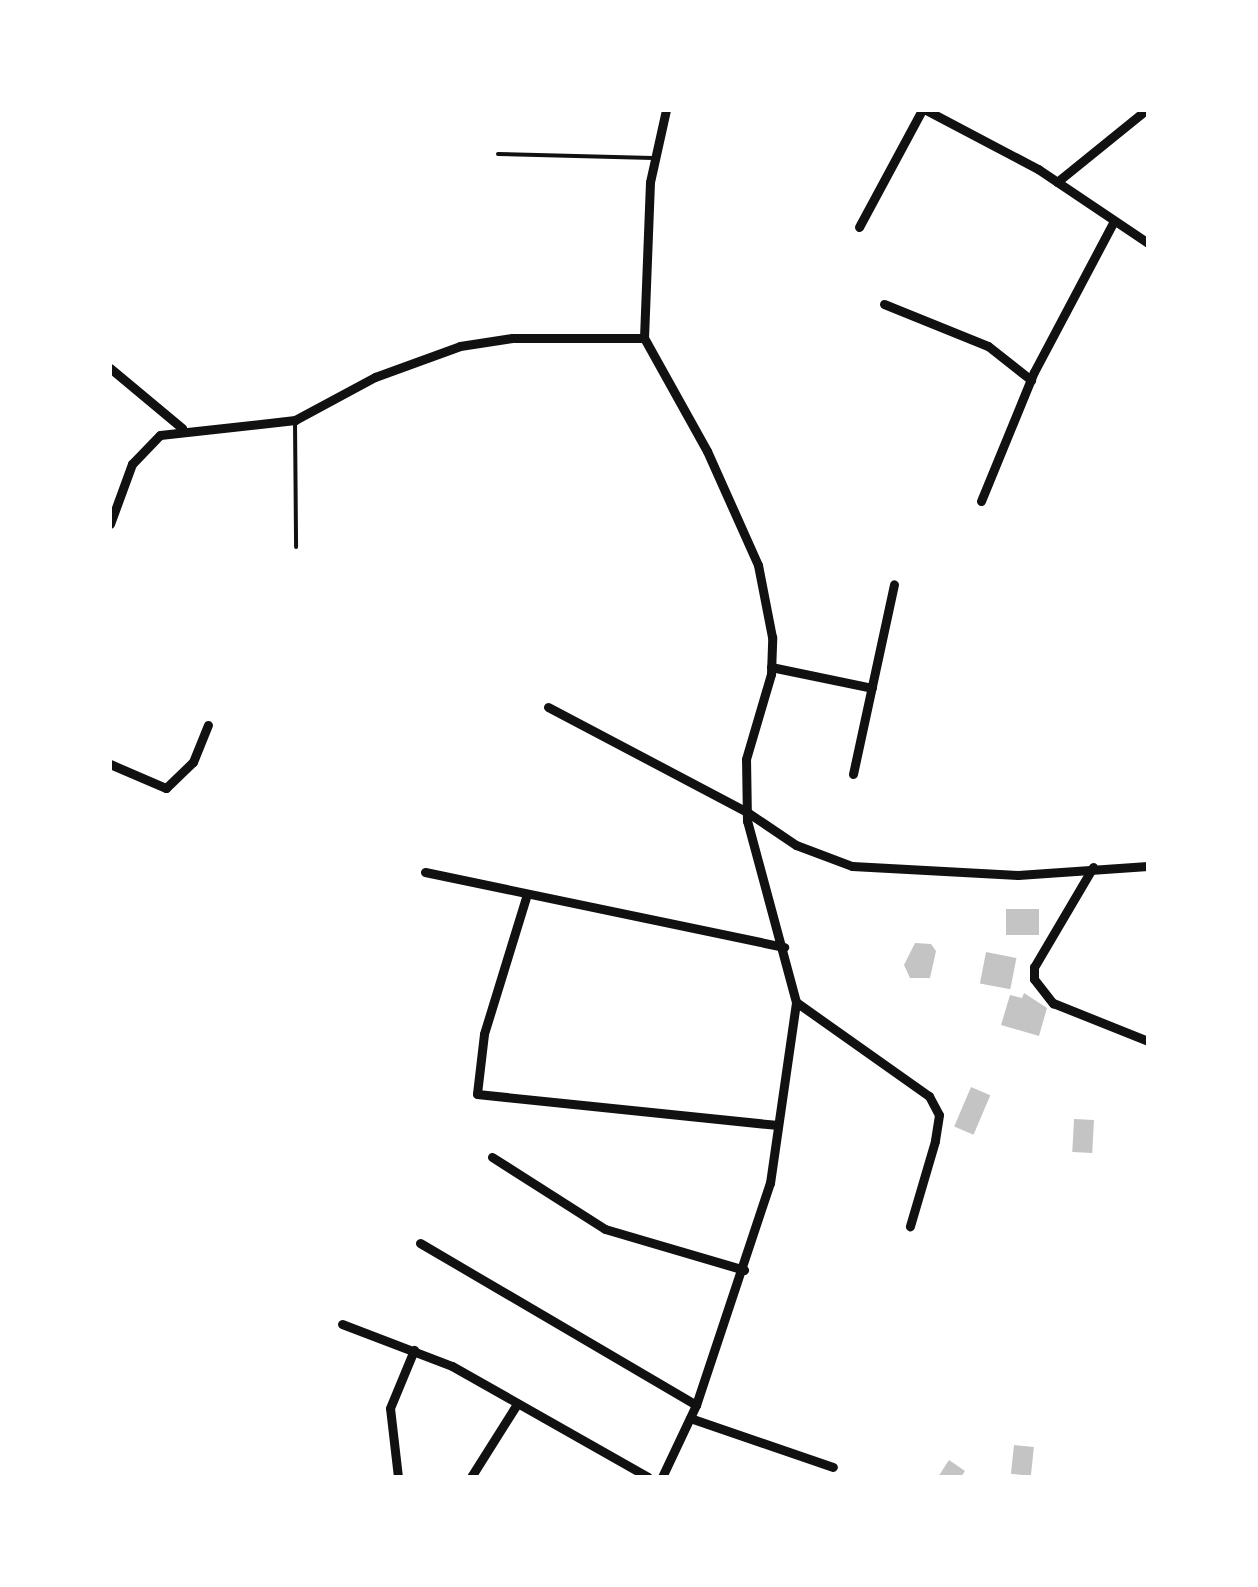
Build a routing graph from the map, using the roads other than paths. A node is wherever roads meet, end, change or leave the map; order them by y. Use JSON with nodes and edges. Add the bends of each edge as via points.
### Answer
{"nodes":[{"id":1,"x":666,"y":110,"type":"edge"},
{"id":2,"x":924,"y":110,"type":"edge"},
{"id":3,"x":1146,"y":110,"type":"edge"},
{"id":4,"x":498,"y":154,"type":"dead end"},
{"id":5,"x":653,"y":158,"type":"junction"},
{"id":6,"x":1057,"y":182,"type":"junction"},
{"id":7,"x":1114,"y":221,"type":"junction"},
{"id":8,"x":859,"y":227,"type":"dead end"},
{"id":9,"x":1146,"y":239,"type":"edge"},
{"id":10,"x":884,"y":304,"type":"dead end"},
{"id":11,"x":644,"y":338,"type":"junction"},
{"id":12,"x":110,"y":368,"type":"edge"},
{"id":13,"x":1031,"y":380,"type":"junction"},
{"id":14,"x":295,"y":420,"type":"junction"},
{"id":15,"x":182,"y":428,"type":"junction"},
{"id":16,"x":981,"y":500,"type":"dead end"},
{"id":17,"x":110,"y":524,"type":"edge"},
{"id":18,"x":296,"y":547,"type":"dead end"},
{"id":19,"x":894,"y":584,"type":"dead end"},
{"id":20,"x":771,"y":667,"type":"junction"},
{"id":21,"x":872,"y":688,"type":"junction"},
{"id":22,"x":548,"y":706,"type":"dead end"},
{"id":23,"x":208,"y":725,"type":"dead end"},
{"id":24,"x":110,"y":764,"type":"edge"},
{"id":25,"x":854,"y":774,"type":"dead end"},
{"id":26,"x":747,"y":812,"type":"junction"},
{"id":27,"x":1148,"y":866,"type":"edge"},
{"id":28,"x":1093,"y":867,"type":"junction"},
{"id":29,"x":425,"y":872,"type":"dead end"},
{"id":30,"x":527,"y":894,"type":"junction"},
{"id":31,"x":784,"y":947,"type":"junction"},
{"id":32,"x":796,"y":1002,"type":"junction"},
{"id":33,"x":1148,"y":1041,"type":"edge"},
{"id":34,"x":775,"y":1126,"type":"junction"},
{"id":35,"x":492,"y":1157,"type":"dead end"},
{"id":36,"x":910,"y":1226,"type":"dead end"},
{"id":37,"x":420,"y":1243,"type":"dead end"},
{"id":38,"x":744,"y":1270,"type":"junction"},
{"id":39,"x":342,"y":1324,"type":"dead end"},
{"id":40,"x":414,"y":1350,"type":"junction"},
{"id":41,"x":517,"y":1404,"type":"junction"},
{"id":42,"x":696,"y":1406,"type":"junction"},
{"id":43,"x":690,"y":1418,"type":"junction"},
{"id":44,"x":834,"y":1468,"type":"dead end"},
{"id":45,"x":398,"y":1477,"type":"edge"},
{"id":46,"x":471,"y":1477,"type":"edge"},
{"id":47,"x":648,"y":1477,"type":"edge"},
{"id":48,"x":662,"y":1477,"type":"edge"}],
"edges":[{"from":1,"to":5,"type":"street"},
{"from":2,"to":6,"type":"street"},
{"from":2,"to":8,"type":"street"},
{"from":3,"to":6,"type":"street"},
{"from":4,"to":5,"type":"lane"},
{"from":5,"to":11,"type":"street"},
{"from":6,"to":7,"type":"street"},
{"from":7,"to":9,"type":"street"},
{"from":7,"to":13,"type":"street"},
{"from":10,"to":13,"type":"street","via":[[988,346]]},
{"from":11,"to":14,"type":"street","via":[[512,338],[460,346],[375,377]]},
{"from":11,"to":20,"type":"street","via":[[758,566]]},
{"from":12,"to":15,"type":"street"},
{"from":13,"to":16,"type":"street"},
{"from":14,"to":15,"type":"street"},
{"from":14,"to":18,"type":"lane"},
{"from":15,"to":17,"type":"street","via":[[160,435],[132,464]]},
{"from":19,"to":21,"type":"street"},
{"from":20,"to":21,"type":"street"},
{"from":20,"to":26,"type":"street","via":[[746,759]]},
{"from":21,"to":25,"type":"street"},
{"from":22,"to":26,"type":"street"},
{"from":23,"to":24,"type":"street","via":[[193,762],[166,788]]},
{"from":26,"to":28,"type":"street","via":[[796,845],[852,866],[1018,875]]},
{"from":26,"to":31,"type":"street"},
{"from":27,"to":28,"type":"street"},
{"from":28,"to":33,"type":"street","via":[[1034,978],[1054,1003]]},
{"from":29,"to":30,"type":"street"},
{"from":30,"to":31,"type":"street"},
{"from":30,"to":34,"type":"street","via":[[484,1034],[478,1094]]},
{"from":31,"to":32,"type":"street"},
{"from":32,"to":34,"type":"street"},
{"from":32,"to":36,"type":"street","via":[[929,1096],[938,1116],[935,1141]]},
{"from":34,"to":38,"type":"street","via":[[770,1184]]},
{"from":35,"to":38,"type":"street","via":[[604,1229]]},
{"from":37,"to":42,"type":"street"},
{"from":38,"to":42,"type":"street"},
{"from":39,"to":40,"type":"street"},
{"from":40,"to":41,"type":"street"},
{"from":40,"to":45,"type":"street","via":[[390,1408]]},
{"from":41,"to":46,"type":"street"},
{"from":41,"to":47,"type":"street"},
{"from":42,"to":43,"type":"street"},
{"from":43,"to":44,"type":"street"},
{"from":43,"to":48,"type":"street"}]}
